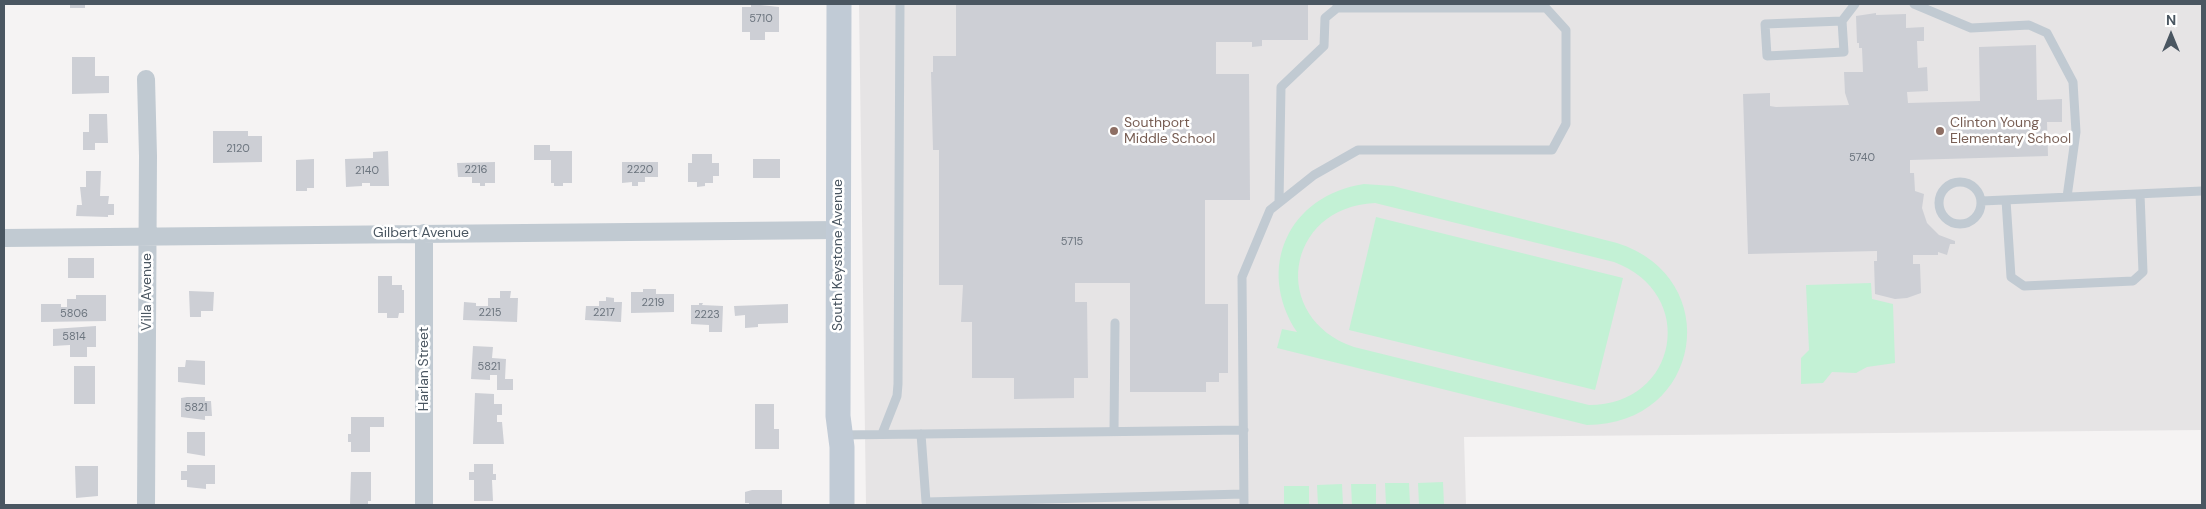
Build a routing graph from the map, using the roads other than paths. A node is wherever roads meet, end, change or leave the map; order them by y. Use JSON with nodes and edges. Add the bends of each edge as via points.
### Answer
{"nodes":[{"id":1,"x":839,"y":4,"type":"edge"},
{"id":2,"x":900,"y":4,"type":"edge"},
{"id":3,"x":1855,"y":4,"type":"edge"},
{"id":4,"x":1914,"y":4,"type":"edge"},
{"id":5,"x":1337,"y":6,"type":"edge"},
{"id":6,"x":1842,"y":21,"type":"junction"},
{"id":7,"x":146,"y":79,"type":"dead end"},
{"id":8,"x":2202,"y":191,"type":"edge"},
{"id":9,"x":2140,"y":194,"type":"junction"},
{"id":10,"x":2067,"y":197,"type":"junction"},
{"id":11,"x":2006,"y":200,"type":"junction"},
{"id":12,"x":1982,"y":201,"type":"junction"},
{"id":13,"x":1279,"y":202,"type":"junction"},
{"id":14,"x":838,"y":230,"type":"junction"},
{"id":15,"x":424,"y":233,"type":"junction"},
{"id":16,"x":147,"y":237,"type":"junction"},
{"id":17,"x":4,"y":238,"type":"edge"},
{"id":18,"x":1115,"y":323,"type":"dead end"},
{"id":19,"x":1244,"y":430,"type":"junction"},
{"id":20,"x":1114,"y":431,"type":"junction"},
{"id":21,"x":882,"y":434,"type":"junction"},
{"id":22,"x":921,"y":434,"type":"junction"},
{"id":23,"x":841,"y":435,"type":"junction"},
{"id":24,"x":1244,"y":494,"type":"junction"},
{"id":25,"x":146,"y":505,"type":"edge"},
{"id":26,"x":424,"y":505,"type":"edge"},
{"id":27,"x":842,"y":505,"type":"edge"},
{"id":28,"x":1244,"y":505,"type":"edge"}],
"edges":[{"from":1,"to":14,"type":"main road","name":"South Keystone Avenue"},
{"from":2,"to":21,"type":"lane","via":[[898,384],[897,396]]},
{"from":3,"to":6,"type":"lane"},
{"from":4,"to":10,"type":"lane","via":[[1971,28],[2029,25],[2047,33],[2073,82],[2076,132]]},
{"from":5,"to":13,"type":"lane","via":[[1325,18],[1324,46],[1281,87]]},
{"from":5,"to":13,"type":"lane","via":[[1546,8],[1566,30],[1566,124],[1552,150],[1358,150],[1314,175]]},
{"from":6,"to":6,"type":"lane","via":[[1765,24],[1767,56],[1844,52]]},
{"from":7,"to":16,"type":"street","name":"Villa Avenue"},
{"from":8,"to":9,"type":"lane"},
{"from":9,"to":10,"type":"lane"},
{"from":9,"to":11,"type":"lane","via":[[2143,272],[2133,281],[2024,286],[2011,277]]},
{"from":10,"to":11,"type":"lane"},
{"from":11,"to":12,"type":"lane"},
{"from":12,"to":12,"type":"lane","via":[[1976,188],[1963,182],[1949,185],[1940,196],[1939,204],[1943,216],[1954,224],[1961,224],[1968,223],[1978,214]]},
{"from":13,"to":19,"type":"lane","via":[[1270,210],[1242,277]]},
{"from":14,"to":15,"type":"street","name":"Gilbert Avenue"},
{"from":14,"to":23,"type":"main road","name":"South Keystone Avenue","via":[[838,416]]},
{"from":15,"to":16,"type":"street","name":"Gilbert Avenue"},
{"from":15,"to":26,"type":"street","name":"Harlan Street"},
{"from":16,"to":17,"type":"street","name":"Gilbert Avenue"},
{"from":16,"to":25,"type":"street","name":"Villa Avenue"},
{"from":18,"to":20,"type":"lane"},
{"from":19,"to":20,"type":"lane"},
{"from":19,"to":24,"type":"lane"},
{"from":20,"to":22,"type":"lane"},
{"from":21,"to":22,"type":"lane"},
{"from":21,"to":23,"type":"lane"},
{"from":22,"to":24,"type":"lane","via":[[926,502]]},
{"from":23,"to":27,"type":"main road","name":"South Keystone Avenue"},
{"from":24,"to":28,"type":"lane"}]}
